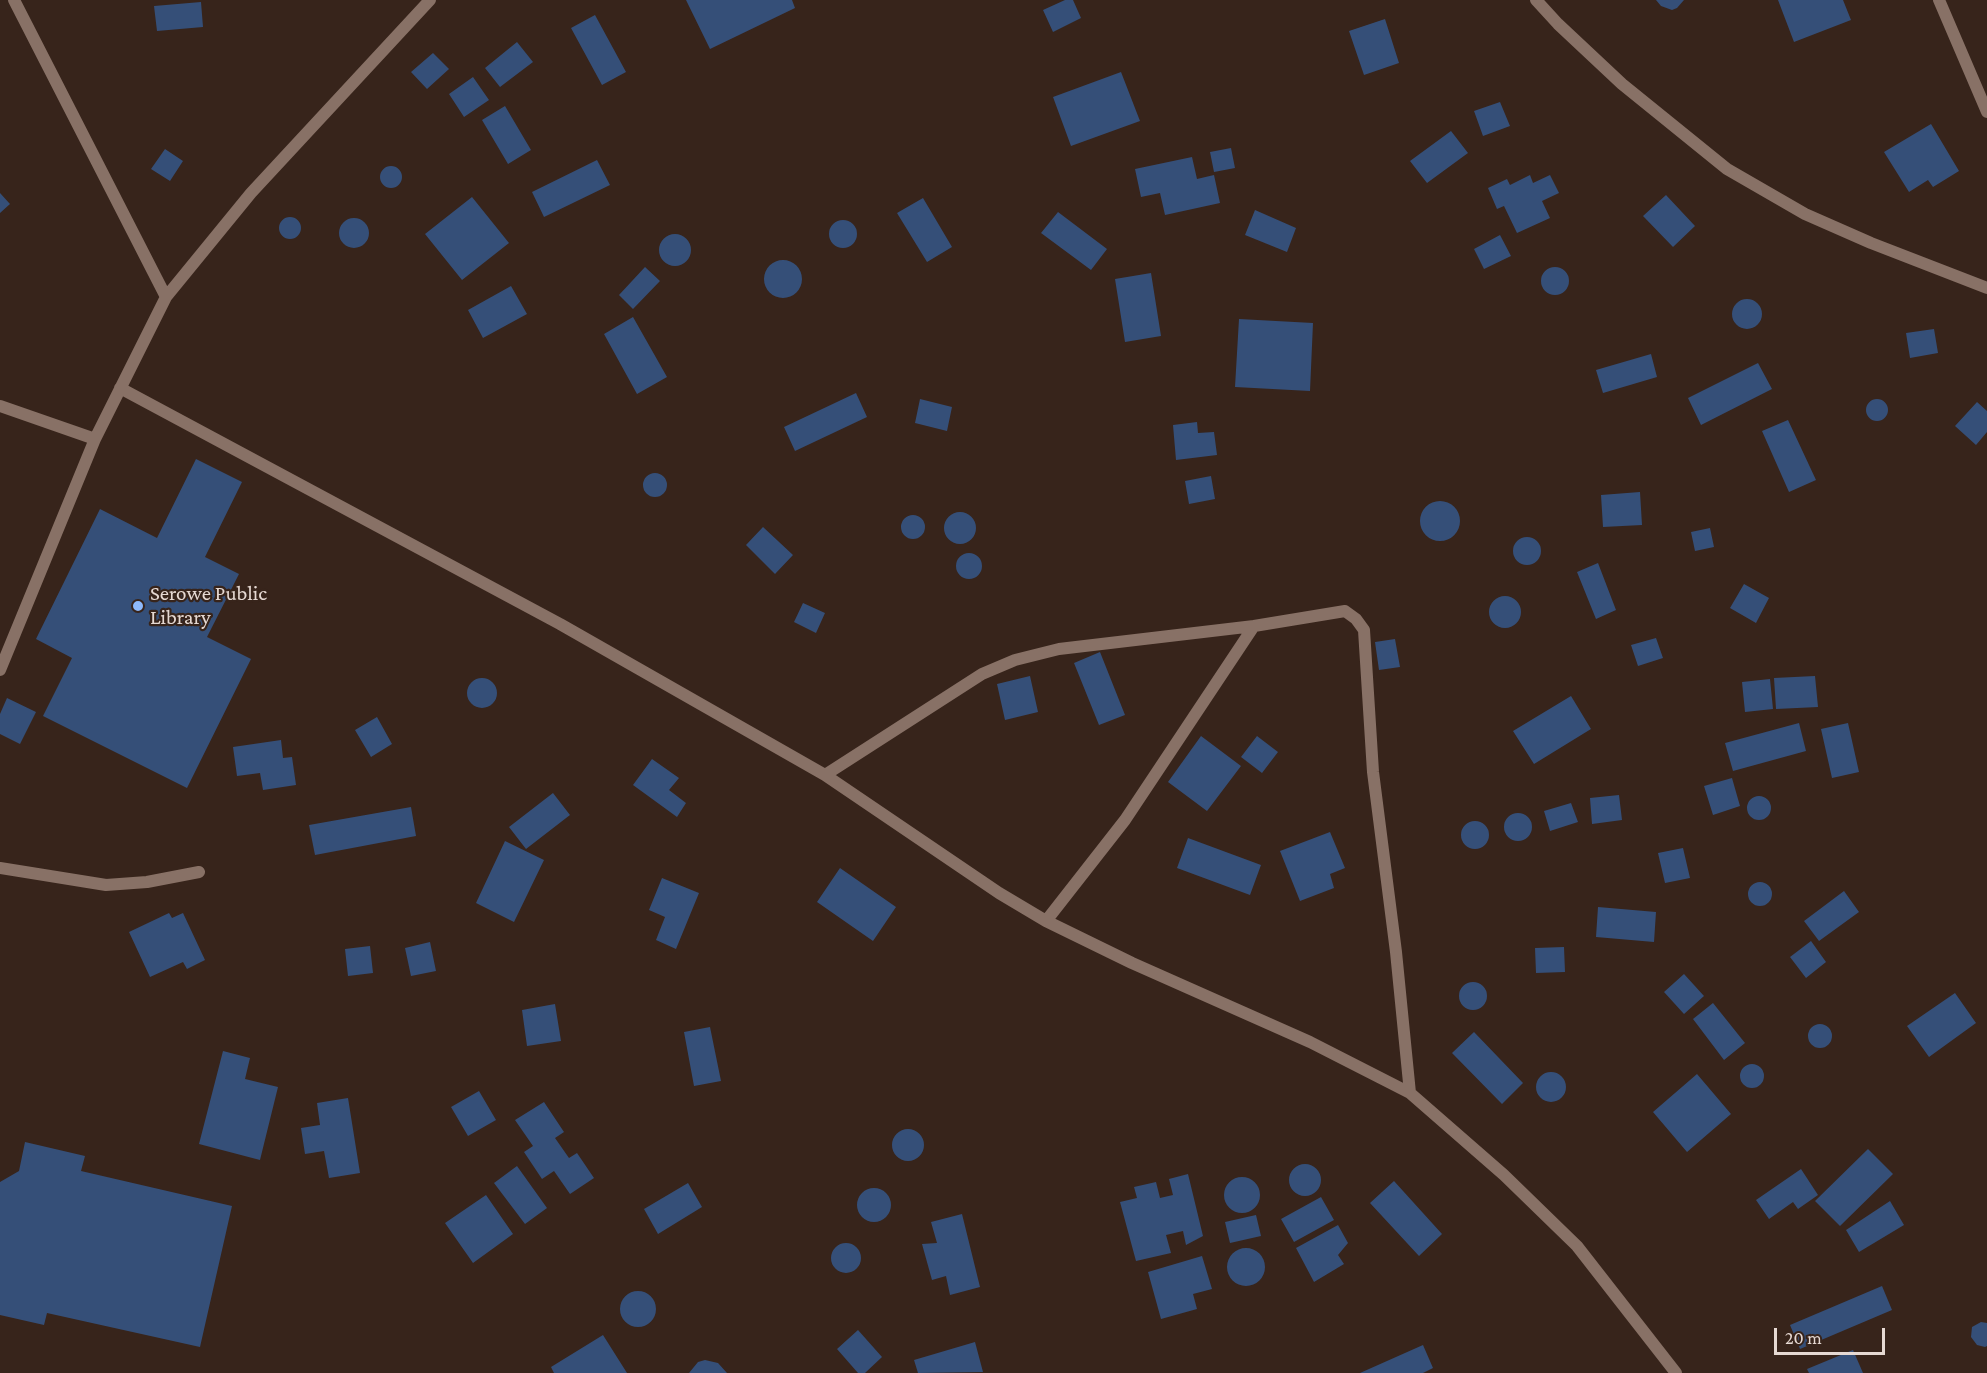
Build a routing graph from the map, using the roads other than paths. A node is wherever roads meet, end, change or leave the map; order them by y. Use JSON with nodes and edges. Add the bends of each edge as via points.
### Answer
{"nodes":[{"id":1,"x":14,"y":0,"type":"edge"},
{"id":2,"x":430,"y":0,"type":"edge"},
{"id":3,"x":1536,"y":0,"type":"edge"},
{"id":4,"x":1939,"y":0,"type":"edge"},
{"id":5,"x":1987,"y":112,"type":"edge"},
{"id":6,"x":1987,"y":288,"type":"edge"},
{"id":7,"x":166,"y":297,"type":"junction"},
{"id":8,"x":120,"y":388,"type":"junction"},
{"id":9,"x":0,"y":405,"type":"edge"},
{"id":10,"x":95,"y":439,"type":"junction"},
{"id":11,"x":1254,"y":626,"type":"junction"},
{"id":12,"x":0,"y":670,"type":"edge"},
{"id":13,"x":825,"y":775,"type":"junction"},
{"id":14,"x":0,"y":868,"type":"edge"},
{"id":15,"x":199,"y":872,"type":"dead end"},
{"id":16,"x":1046,"y":921,"type":"junction"},
{"id":17,"x":1410,"y":1093,"type":"junction"},
{"id":18,"x":1676,"y":1373,"type":"edge"}],
"edges":[{"from":1,"to":7,"type":"street"},
{"from":2,"to":7,"type":"street","via":[[251,193]]},
{"from":3,"to":6,"type":"street","via":[[1622,84],[1727,169],[1805,214]]},
{"from":4,"to":5,"type":"street"},
{"from":7,"to":8,"type":"street"},
{"from":8,"to":10,"type":"street"},
{"from":8,"to":13,"type":"street","via":[[560,624]]},
{"from":9,"to":10,"type":"street"},
{"from":10,"to":12,"type":"street"},
{"from":11,"to":13,"type":"street","via":[[1059,649],[1015,660],[982,674]]},
{"from":11,"to":16,"type":"street","via":[[1125,820]]},
{"from":11,"to":17,"type":"street","via":[[1345,611],[1364,630],[1373,772]]},
{"from":13,"to":16,"type":"street"},
{"from":14,"to":15,"type":"street","via":[[106,885]]},
{"from":16,"to":17,"type":"street","via":[[1310,1042]]},
{"from":17,"to":18,"type":"street","via":[[1504,1175],[1577,1246]]}]}
